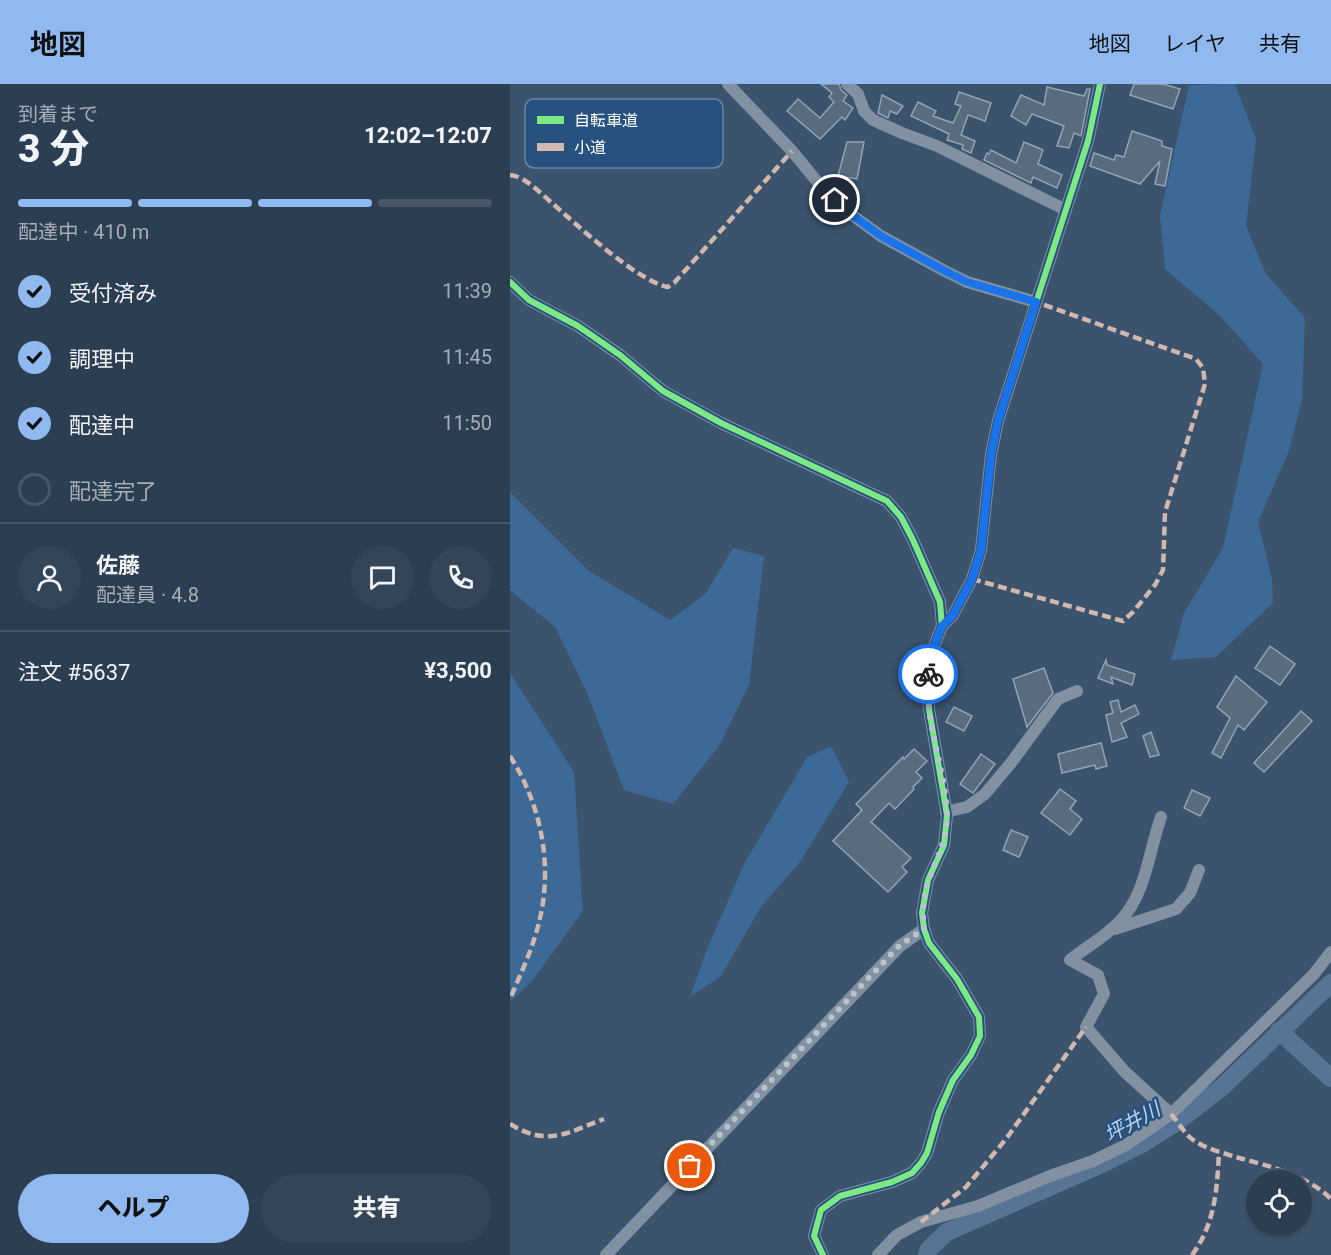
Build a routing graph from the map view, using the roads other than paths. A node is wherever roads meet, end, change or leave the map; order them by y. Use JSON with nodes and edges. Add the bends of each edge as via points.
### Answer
{"nodes":[{"id":1,"x":728,"y":84,"type":"edge"},
{"id":2,"x":847,"y":84,"type":"edge"},
{"id":3,"x":1101,"y":84,"type":"edge"},
{"id":4,"x":1066,"y":210,"type":"junction"},
{"id":5,"x":510,"y":282,"type":"edge"},
{"id":6,"x":1036,"y":302,"type":"junction"},
{"id":7,"x":942,"y":626,"type":"junction"},
{"id":8,"x":1077,"y":691,"type":"dead end"},
{"id":9,"x":946,"y":812,"type":"junction"},
{"id":10,"x":1161,"y":817,"type":"dead end"},
{"id":11,"x":1199,"y":870,"type":"dead end"},
{"id":12,"x":924,"y":929,"type":"junction"},
{"id":13,"x":1107,"y":932,"type":"junction"},
{"id":14,"x":1331,"y":952,"type":"edge"},
{"id":15,"x":1171,"y":1114,"type":"junction"},
{"id":16,"x":606,"y":1255,"type":"edge"},
{"id":17,"x":823,"y":1255,"type":"edge"},
{"id":18,"x":878,"y":1255,"type":"edge"}],
"edges":[{"from":1,"to":6,"type":"street","via":[[824,190],[863,223],[967,282]]},
{"from":2,"to":4,"type":"street","via":[[858,94],[864,111],[873,120],[937,146]]},
{"from":3,"to":4,"type":"street"},
{"from":4,"to":6,"type":"street"},
{"from":5,"to":7,"type":"street","via":[[529,300],[578,326],[620,355],[663,392],[887,501],[913,540],[940,602]]},
{"from":6,"to":7,"type":"street","via":[[998,421],[981,550],[972,579],[953,615]]},
{"from":7,"to":9,"type":"street","via":[[929,659],[927,680]]},
{"from":8,"to":9,"type":"street","via":[[1059,699],[985,794],[967,807]]},
{"from":9,"to":12,"type":"street","via":[[944,845],[928,880],[922,913]]},
{"from":10,"to":13,"type":"street","via":[[1137,896],[1121,920]]},
{"from":11,"to":13,"type":"street","via":[[1190,892],[1176,909]]},
{"from":12,"to":16,"type":"street","via":[[900,945]]},
{"from":12,"to":17,"type":"street","via":[[929,943],[957,979],[979,1017],[980,1036],[953,1080],[927,1153],[912,1173],[840,1196],[821,1210],[814,1236]]},
{"from":13,"to":15,"type":"street","via":[[1070,960],[1098,975],[1104,994],[1086,1027],[1124,1071]]},
{"from":14,"to":15,"type":"street","via":[[1314,974]]},
{"from":15,"to":18,"type":"street","via":[[1126,1145],[1093,1161],[978,1206],[921,1222],[897,1235]]}]}
